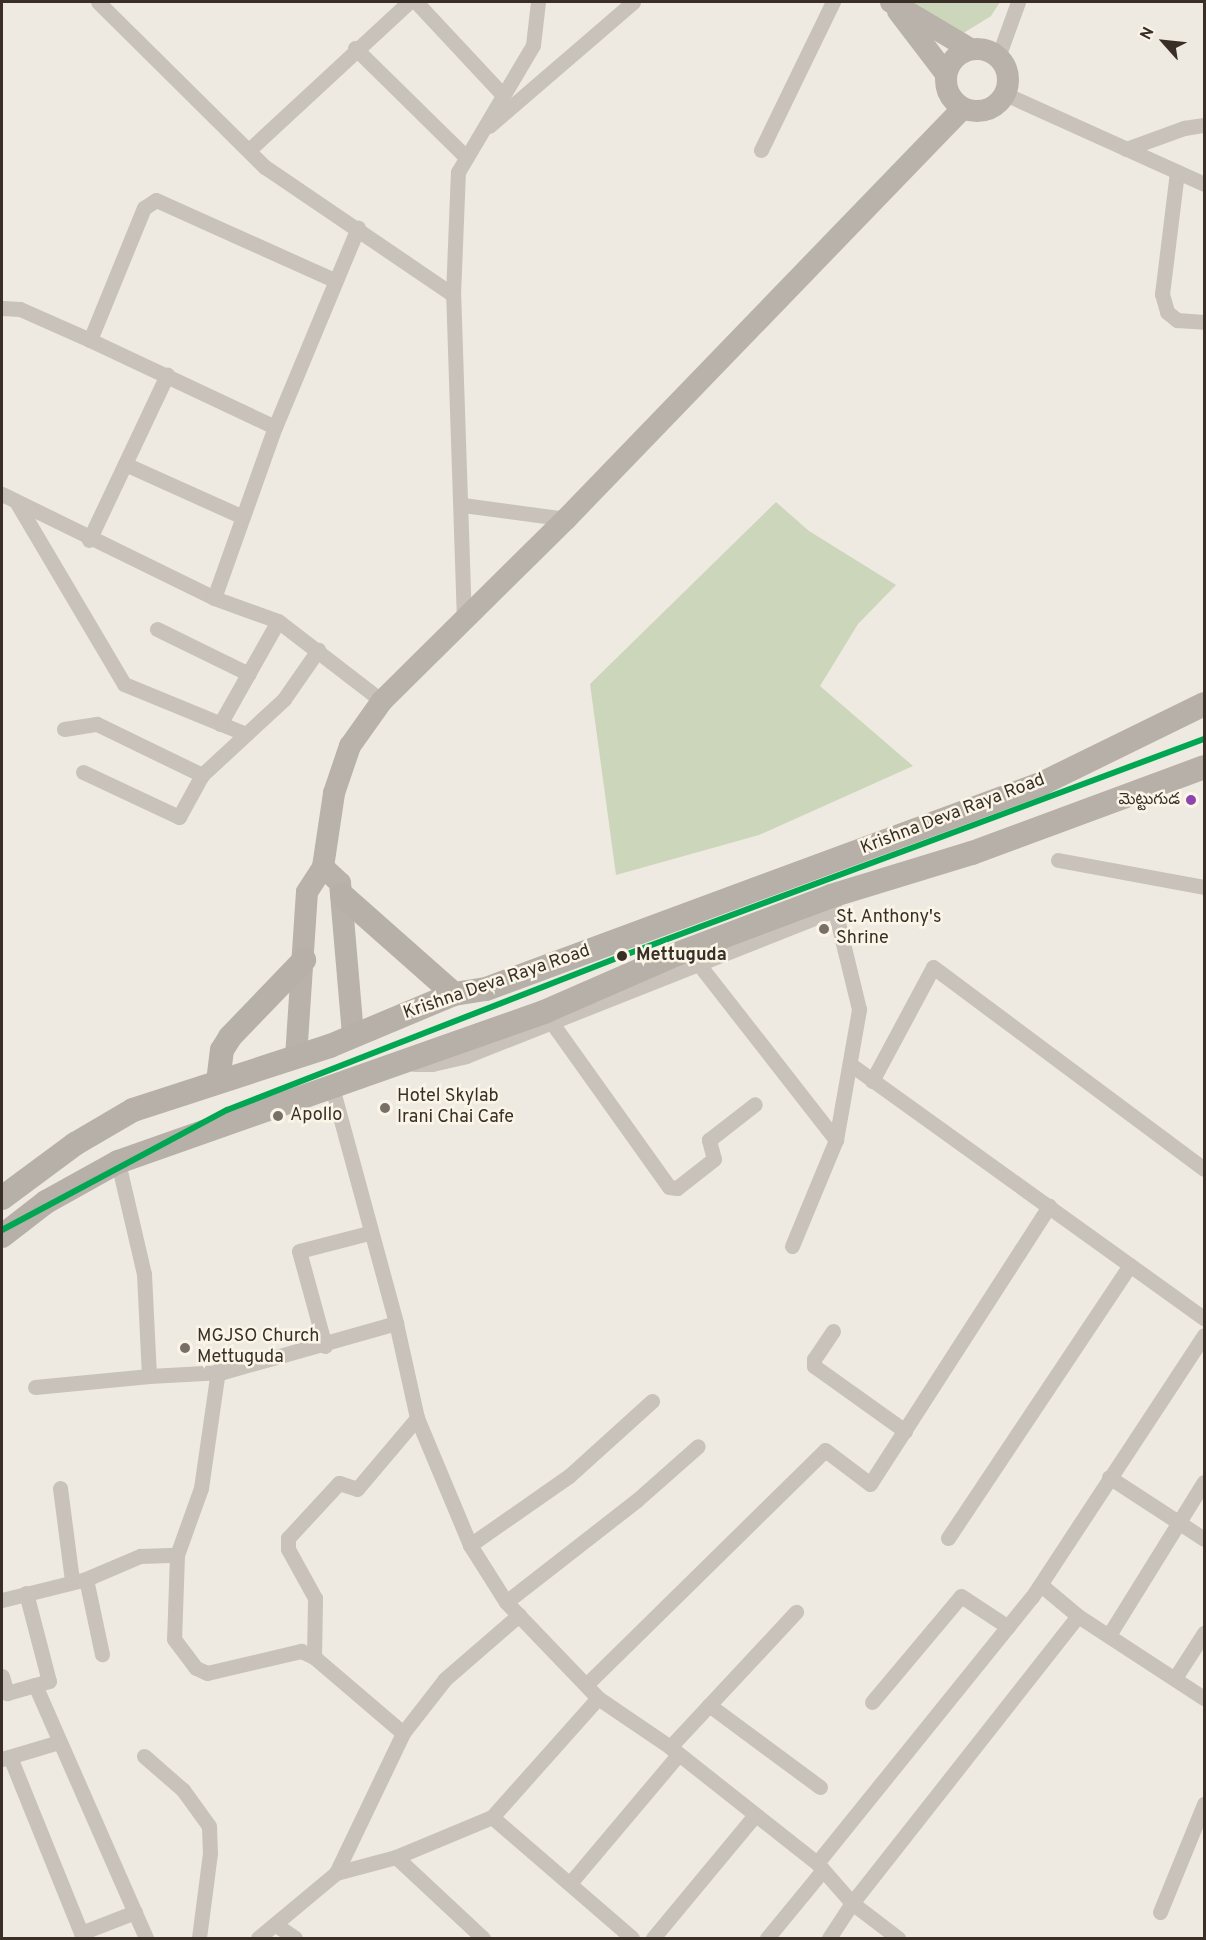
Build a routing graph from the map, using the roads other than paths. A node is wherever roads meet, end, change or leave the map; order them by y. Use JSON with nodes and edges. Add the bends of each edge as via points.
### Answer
{"nodes":[{"id":1,"x":98,"y":2,"type":"edge"},
{"id":2,"x":409,"y":2,"type":"edge"},
{"id":3,"x":416,"y":2,"type":"edge"},
{"id":4,"x":538,"y":2,"type":"edge"},
{"id":5,"x":633,"y":2,"type":"edge"},
{"id":6,"x":833,"y":2,"type":"edge"},
{"id":7,"x":891,"y":2,"type":"edge"},
{"id":8,"x":1018,"y":2,"type":"edge"},
{"id":9,"x":356,"y":48,"type":"junction"},
{"id":10,"x":970,"y":49,"type":"junction"},
{"id":11,"x":998,"y":57,"type":"junction"},
{"id":12,"x":946,"y":74,"type":"junction"},
{"id":13,"x":502,"y":94,"type":"junction"},
{"id":14,"x":1005,"y":94,"type":"junction"},
{"id":15,"x":963,"y":108,"type":"junction"},
{"id":16,"x":1204,"y":125,"type":"edge"},
{"id":17,"x":480,"y":134,"type":"junction"},
{"id":18,"x":1126,"y":149,"type":"junction"},
{"id":19,"x":249,"y":150,"type":"junction"},
{"id":20,"x":761,"y":150,"type":"dead end"},
{"id":21,"x":465,"y":157,"type":"junction"},
{"id":22,"x":1178,"y":172,"type":"junction"},
{"id":23,"x":1204,"y":184,"type":"edge"},
{"id":24,"x":358,"y":228,"type":"junction"},
{"id":25,"x":334,"y":280,"type":"junction"},
{"id":26,"x":453,"y":295,"type":"junction"},
{"id":27,"x":2,"y":308,"type":"edge"},
{"id":28,"x":1204,"y":322,"type":"edge"},
{"id":29,"x":90,"y":340,"type":"junction"},
{"id":30,"x":166,"y":375,"type":"junction"},
{"id":31,"x":275,"y":428,"type":"junction"},
{"id":32,"x":125,"y":464,"type":"junction"},
{"id":33,"x":2,"y":494,"type":"edge"},
{"id":34,"x":17,"y":503,"type":"junction"},
{"id":35,"x":463,"y":505,"type":"junction"},
{"id":36,"x":243,"y":517,"type":"junction"},
{"id":37,"x":566,"y":519,"type":"junction"},
{"id":38,"x":89,"y":540,"type":"junction"},
{"id":39,"x":213,"y":598,"type":"junction"},
{"id":40,"x":278,"y":621,"type":"junction"},
{"id":41,"x":464,"y":621,"type":"junction"},
{"id":42,"x":158,"y":629,"type":"dead end"},
{"id":43,"x":318,"y":650,"type":"junction"},
{"id":44,"x":249,"y":674,"type":"junction"},
{"id":45,"x":382,"y":701,"type":"junction"},
{"id":46,"x":1204,"y":704,"type":"edge"},
{"id":47,"x":220,"y":724,"type":"junction"},
{"id":48,"x":64,"y":729,"type":"dead end"},
{"id":49,"x":246,"y":734,"type":"junction"},
{"id":50,"x":1204,"y":767,"type":"edge"},
{"id":51,"x":83,"y":772,"type":"dead end"},
{"id":52,"x":202,"y":775,"type":"junction"},
{"id":53,"x":1058,"y":860,"type":"dead end"},
{"id":54,"x":323,"y":867,"type":"junction"},
{"id":55,"x":1204,"y":887,"type":"edge"},
{"id":56,"x":342,"y":895,"type":"junction"},
{"id":57,"x":833,"y":903,"type":"junction"},
{"id":58,"x":304,"y":960,"type":"junction"},
{"id":59,"x":697,"y":963,"type":"junction"},
{"id":60,"x":454,"y":994,"type":"junction"},
{"id":61,"x":552,"y":1023,"type":"junction"},
{"id":62,"x":352,"y":1036,"type":"junction"},
{"id":63,"x":296,"y":1057,"type":"junction"},
{"id":64,"x":399,"y":1063,"type":"junction"},
{"id":65,"x":850,"y":1065,"type":"junction"},
{"id":66,"x":872,"y":1081,"type":"junction"},
{"id":67,"x":218,"y":1082,"type":"junction"},
{"id":68,"x":332,"y":1087,"type":"junction"},
{"id":69,"x":755,"y":1104,"type":"dead end"},
{"id":70,"x":836,"y":1140,"type":"junction"},
{"id":71,"x":117,"y":1162,"type":"junction"},
{"id":72,"x":1204,"y":1169,"type":"edge"},
{"id":73,"x":2,"y":1198,"type":"edge"},
{"id":74,"x":1049,"y":1206,"type":"junction"},
{"id":75,"x":369,"y":1233,"type":"junction"},
{"id":76,"x":2,"y":1236,"type":"edge"},
{"id":77,"x":792,"y":1246,"type":"dead end"},
{"id":78,"x":1130,"y":1265,"type":"junction"},
{"id":79,"x":1204,"y":1318,"type":"edge"},
{"id":80,"x":396,"y":1323,"type":"junction"},
{"id":81,"x":833,"y":1331,"type":"dead end"},
{"id":82,"x":1204,"y":1335,"type":"edge"},
{"id":83,"x":325,"y":1346,"type":"junction"},
{"id":84,"x":218,"y":1370,"type":"junction"},
{"id":85,"x":149,"y":1376,"type":"junction"},
{"id":86,"x":35,"y":1387,"type":"dead end"},
{"id":87,"x":652,"y":1401,"type":"dead end"},
{"id":88,"x":417,"y":1418,"type":"junction"},
{"id":89,"x":904,"y":1431,"type":"junction"},
{"id":90,"x":698,"y":1446,"type":"dead end"},
{"id":91,"x":1109,"y":1478,"type":"junction"},
{"id":92,"x":1204,"y":1482,"type":"edge"},
{"id":93,"x":60,"y":1488,"type":"dead end"},
{"id":94,"x":1179,"y":1522,"type":"junction"},
{"id":95,"x":948,"y":1538,"type":"dead end"},
{"id":96,"x":1204,"y":1539,"type":"edge"},
{"id":97,"x":470,"y":1545,"type":"junction"},
{"id":98,"x":177,"y":1555,"type":"junction"},
{"id":99,"x":79,"y":1580,"type":"junction"},
{"id":100,"x":1041,"y":1585,"type":"junction"},
{"id":101,"x":26,"y":1593,"type":"junction"},
{"id":102,"x":2,"y":1600,"type":"edge"},
{"id":103,"x":506,"y":1602,"type":"junction"},
{"id":104,"x":796,"y":1612,"type":"dead end"},
{"id":105,"x":519,"y":1615,"type":"junction"},
{"id":106,"x":1078,"y":1616,"type":"junction"},
{"id":107,"x":1008,"y":1627,"type":"junction"},
{"id":108,"x":1204,"y":1633,"type":"edge"},
{"id":109,"x":1108,"y":1635,"type":"junction"},
{"id":110,"x":102,"y":1654,"type":"dead end"},
{"id":111,"x":314,"y":1657,"type":"junction"},
{"id":112,"x":2,"y":1676,"type":"edge"},
{"id":113,"x":1174,"y":1678,"type":"junction"},
{"id":114,"x":588,"y":1683,"type":"junction"},
{"id":115,"x":35,"y":1685,"type":"junction"},
{"id":116,"x":598,"y":1698,"type":"junction"},
{"id":117,"x":1204,"y":1698,"type":"edge"},
{"id":118,"x":872,"y":1702,"type":"dead end"},
{"id":119,"x":709,"y":1705,"type":"junction"},
{"id":120,"x":403,"y":1733,"type":"junction"},
{"id":121,"x":59,"y":1742,"type":"junction"},
{"id":122,"x":674,"y":1751,"type":"junction"},
{"id":123,"x":144,"y":1756,"type":"dead end"},
{"id":124,"x":6,"y":1758,"type":"edge"},
{"id":125,"x":820,"y":1787,"type":"dead end"},
{"id":126,"x":1204,"y":1804,"type":"edge"},
{"id":127,"x":755,"y":1815,"type":"junction"},
{"id":128,"x":492,"y":1817,"type":"junction"},
{"id":129,"x":396,"y":1857,"type":"junction"},
{"id":130,"x":820,"y":1867,"type":"junction"},
{"id":131,"x":336,"y":1873,"type":"junction"},
{"id":132,"x":571,"y":1882,"type":"junction"},
{"id":133,"x":852,"y":1903,"type":"junction"},
{"id":134,"x":135,"y":1912,"type":"junction"},
{"id":135,"x":1160,"y":1912,"type":"dead end"},
{"id":136,"x":276,"y":1925,"type":"junction"},
{"id":137,"x":146,"y":1938,"type":"edge"},
{"id":138,"x":199,"y":1938,"type":"edge"},
{"id":139,"x":258,"y":1938,"type":"edge"},
{"id":140,"x":295,"y":1938,"type":"edge"},
{"id":141,"x":483,"y":1938,"type":"edge"},
{"id":142,"x":632,"y":1938,"type":"edge"},
{"id":143,"x":653,"y":1938,"type":"edge"},
{"id":144,"x":767,"y":1938,"type":"edge"},
{"id":145,"x":829,"y":1938,"type":"edge"},
{"id":146,"x":898,"y":1938,"type":"edge"}],
"edges":[{"from":1,"to":19,"type":"street"},
{"from":2,"to":9,"type":"street"},
{"from":3,"to":13,"type":"street"},
{"from":4,"to":13,"type":"street","via":[[533,45]]},
{"from":5,"to":17,"type":"street"},
{"from":6,"to":20,"type":"street"},
{"from":7,"to":10,"type":"street"},
{"from":7,"to":12,"type":"street"},
{"from":8,"to":11,"type":"street"},
{"from":9,"to":19,"type":"street"},
{"from":9,"to":21,"type":"street"},
{"from":10,"to":11,"type":"street","via":[[990,51]]},
{"from":10,"to":12,"type":"street","via":[[953,60]]},
{"from":11,"to":14,"type":"street","via":[[1008,74]]},
{"from":12,"to":15,"type":"street","via":[[950,96]]},
{"from":13,"to":17,"type":"street"},
{"from":14,"to":15,"type":"street","via":[[982,111]]},
{"from":14,"to":18,"type":"street"},
{"from":15,"to":37,"type":"street"},
{"from":16,"to":18,"type":"street","via":[[1184,128]]},
{"from":17,"to":21,"type":"street"},
{"from":18,"to":22,"type":"street"},
{"from":19,"to":24,"type":"street","via":[[265,167]]},
{"from":21,"to":26,"type":"street","via":[[458,172]]},
{"from":22,"to":23,"type":"street"},
{"from":22,"to":28,"type":"street","via":[[1162,294],[1167,312],[1177,320]]},
{"from":24,"to":25,"type":"street"},
{"from":24,"to":26,"type":"street"},
{"from":25,"to":29,"type":"street","via":[[156,200],[144,208]]},
{"from":25,"to":31,"type":"street"},
{"from":26,"to":35,"type":"street"},
{"from":27,"to":29,"type":"street","via":[[20,309]]},
{"from":29,"to":30,"type":"street"},
{"from":30,"to":31,"type":"street"},
{"from":30,"to":32,"type":"street"},
{"from":31,"to":36,"type":"street"},
{"from":32,"to":36,"type":"street"},
{"from":32,"to":38,"type":"street"},
{"from":33,"to":34,"type":"street"},
{"from":34,"to":38,"type":"street"},
{"from":34,"to":47,"type":"street","via":[[124,684]]},
{"from":35,"to":37,"type":"street"},
{"from":35,"to":41,"type":"street"},
{"from":36,"to":39,"type":"street"},
{"from":37,"to":41,"type":"street"},
{"from":38,"to":39,"type":"street"},
{"from":39,"to":40,"type":"street"},
{"from":40,"to":43,"type":"street"},
{"from":40,"to":44,"type":"street"},
{"from":41,"to":45,"type":"street"},
{"from":42,"to":44,"type":"street"},
{"from":43,"to":45,"type":"street"},
{"from":43,"to":49,"type":"street","via":[[284,699]]},
{"from":44,"to":47,"type":"street"},
{"from":45,"to":54,"type":"street","via":[[350,746],[334,793]]},
{"from":46,"to":60,"type":"main road","name":"Krishna Deva Raya Road","via":[[1043,783],[486,988]]},
{"from":47,"to":49,"type":"street"},
{"from":48,"to":52,"type":"street","via":[[97,724]]},
{"from":49,"to":52,"type":"street"},
{"from":50,"to":57,"type":"main road","name":"Krishna Deva Raya Road"},
{"from":51,"to":52,"type":"street","via":[[179,817]]},
{"from":53,"to":55,"type":"street"},
{"from":54,"to":56,"type":"street","via":[[340,883]]},
{"from":54,"to":58,"type":"street","via":[[307,892]]},
{"from":56,"to":60,"type":"main road"},
{"from":56,"to":62,"type":"street"},
{"from":57,"to":59,"type":"street"},
{"from":57,"to":64,"type":"main road","name":"Krishna Deva Raya Road","via":[[677,954],[544,1012]]},
{"from":57,"to":65,"type":"street","via":[[859,1009]]},
{"from":58,"to":63,"type":"street"},
{"from":58,"to":67,"type":"main road","via":[[230,1037],[222,1050]]},
{"from":59,"to":61,"type":"street"},
{"from":59,"to":70,"type":"street"},
{"from":60,"to":62,"type":"main road","name":"Krishna Deva Raya Road"},
{"from":61,"to":64,"type":"street","via":[[466,1056],[432,1064]]},
{"from":61,"to":69,"type":"street","via":[[669,1187],[677,1188],[714,1159],[709,1140]]},
{"from":62,"to":63,"type":"main road","name":"Krishna Deva Raya Road"},
{"from":63,"to":67,"type":"main road","name":"Krishna Deva Raya Road"},
{"from":64,"to":68,"type":"main road","name":"Krishna Deva Raya Road"},
{"from":65,"to":66,"type":"street"},
{"from":65,"to":70,"type":"street"},
{"from":66,"to":72,"type":"street","via":[[933,967]]},
{"from":66,"to":74,"type":"street"},
{"from":67,"to":73,"type":"main road","name":"Krishna Deva Raya Road","via":[[133,1110],[75,1144]]},
{"from":68,"to":71,"type":"main road","name":"Krishna Deva Raya Road"},
{"from":68,"to":75,"type":"street"},
{"from":70,"to":77,"type":"street"},
{"from":71,"to":76,"type":"main road","name":"Krishna Deva Raya Road","via":[[46,1202]]},
{"from":71,"to":85,"type":"street","via":[[144,1274]]},
{"from":74,"to":78,"type":"street"},
{"from":74,"to":89,"type":"street"},
{"from":75,"to":80,"type":"street"},
{"from":75,"to":83,"type":"street","via":[[299,1251]]},
{"from":78,"to":79,"type":"street"},
{"from":78,"to":95,"type":"street"},
{"from":80,"to":83,"type":"street"},
{"from":80,"to":88,"type":"street"},
{"from":81,"to":89,"type":"street","via":[[814,1359],[814,1366]]},
{"from":82,"to":91,"type":"street"},
{"from":83,"to":84,"type":"street","via":[[223,1372]]},
{"from":84,"to":85,"type":"street"},
{"from":84,"to":98,"type":"street","via":[[201,1488]]},
{"from":85,"to":86,"type":"street"},
{"from":87,"to":97,"type":"street","via":[[569,1476]]},
{"from":88,"to":97,"type":"street"},
{"from":88,"to":111,"type":"street","via":[[357,1489],[339,1484],[288,1538],[288,1549],[315,1598]]},
{"from":89,"to":114,"type":"street","via":[[870,1484],[825,1450]]},
{"from":90,"to":103,"type":"street","via":[[637,1500]]},
{"from":91,"to":94,"type":"street"},
{"from":91,"to":100,"type":"street"},
{"from":92,"to":94,"type":"street"},
{"from":93,"to":99,"type":"street"},
{"from":94,"to":96,"type":"street"},
{"from":94,"to":109,"type":"street"},
{"from":97,"to":103,"type":"street"},
{"from":98,"to":99,"type":"street","via":[[140,1556]]},
{"from":98,"to":111,"type":"street","via":[[174,1639],[196,1668],[207,1673],[223,1670],[286,1651],[302,1651]]},
{"from":99,"to":101,"type":"street"},
{"from":99,"to":110,"type":"street"},
{"from":100,"to":106,"type":"street"},
{"from":100,"to":107,"type":"street"},
{"from":101,"to":102,"type":"street"},
{"from":101,"to":115,"type":"street","via":[[49,1681]]},
{"from":103,"to":105,"type":"street"},
{"from":104,"to":119,"type":"street"},
{"from":105,"to":114,"type":"street"},
{"from":105,"to":120,"type":"street","via":[[445,1679]]},
{"from":106,"to":109,"type":"street"},
{"from":106,"to":133,"type":"street"},
{"from":107,"to":118,"type":"street","via":[[962,1596]]},
{"from":107,"to":130,"type":"street"},
{"from":108,"to":113,"type":"street"},
{"from":109,"to":113,"type":"street"},
{"from":111,"to":120,"type":"street"},
{"from":112,"to":115,"type":"street","via":[[7,1693]]},
{"from":113,"to":117,"type":"street"},
{"from":114,"to":116,"type":"street"},
{"from":115,"to":121,"type":"street"},
{"from":116,"to":122,"type":"street"},
{"from":116,"to":128,"type":"street"},
{"from":119,"to":122,"type":"street"},
{"from":119,"to":125,"type":"street"},
{"from":120,"to":131,"type":"street"},
{"from":121,"to":124,"type":"street"},
{"from":121,"to":134,"type":"street"},
{"from":122,"to":127,"type":"street"},
{"from":122,"to":132,"type":"street"},
{"from":123,"to":138,"type":"street","via":[[183,1790],[209,1826],[210,1853]]},
{"from":124,"to":134,"type":"street","via":[[81,1933]]},
{"from":126,"to":135,"type":"street"},
{"from":127,"to":130,"type":"street"},
{"from":127,"to":143,"type":"street"},
{"from":128,"to":129,"type":"street"},
{"from":128,"to":132,"type":"street"},
{"from":129,"to":131,"type":"street"},
{"from":129,"to":141,"type":"street"},
{"from":130,"to":133,"type":"street"},
{"from":130,"to":144,"type":"street"},
{"from":131,"to":136,"type":"street"},
{"from":132,"to":142,"type":"street"},
{"from":133,"to":145,"type":"street"},
{"from":133,"to":146,"type":"street"},
{"from":134,"to":137,"type":"street"},
{"from":136,"to":139,"type":"street"},
{"from":136,"to":140,"type":"street"}]}
